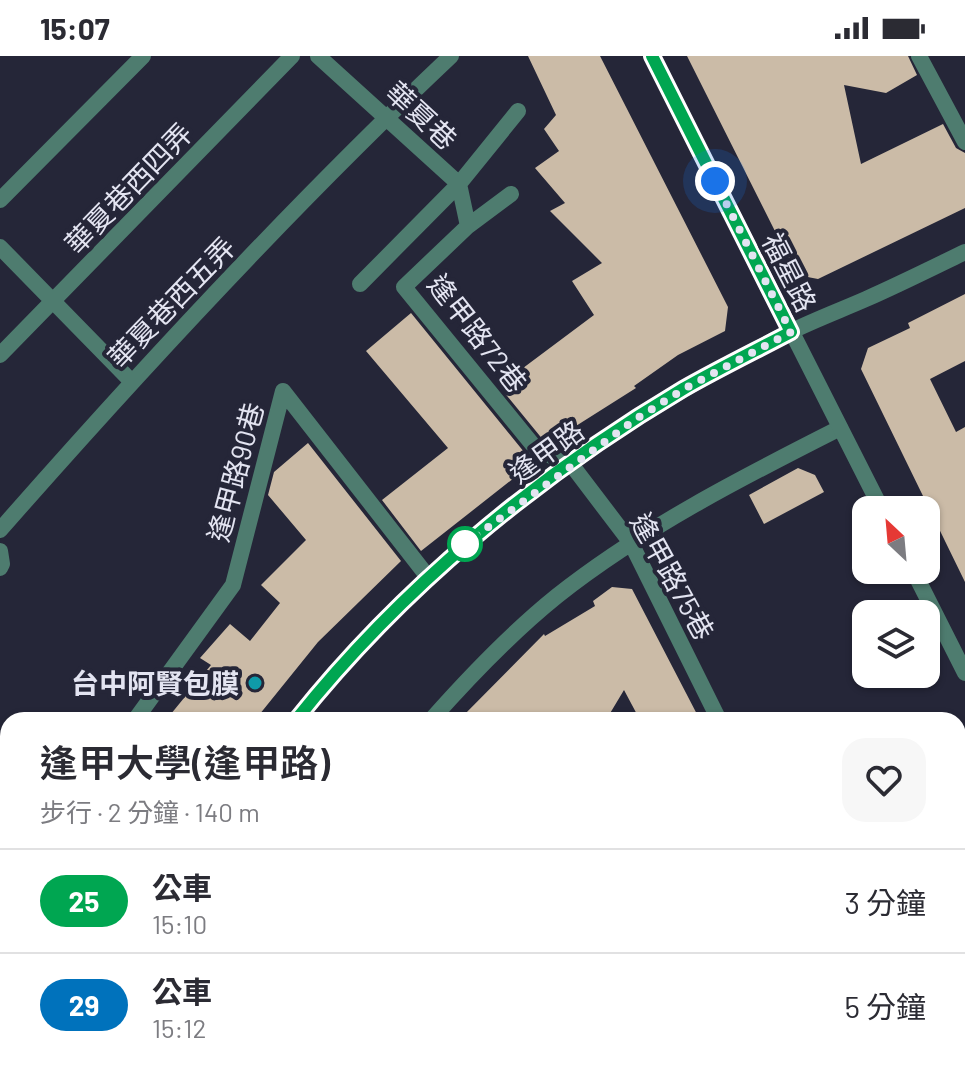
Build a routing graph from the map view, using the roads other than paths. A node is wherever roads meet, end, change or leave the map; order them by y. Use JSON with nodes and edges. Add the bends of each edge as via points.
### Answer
{"nodes":[{"id":1,"x":143,"y":56,"type":"edge"},
{"id":2,"x":292,"y":56,"type":"edge"},
{"id":3,"x":318,"y":56,"type":"edge"},
{"id":4,"x":451,"y":56,"type":"edge"},
{"id":5,"x":652,"y":56,"type":"edge"},
{"id":6,"x":919,"y":56,"type":"edge"},
{"id":7,"x":518,"y":111,"type":"dead end"},
{"id":8,"x":387,"y":117,"type":"junction"},
{"id":9,"x":965,"y":142,"type":"edge"},
{"id":10,"x":459,"y":184,"type":"junction"},
{"id":11,"x":511,"y":194,"type":"dead end"},
{"id":12,"x":0,"y":200,"type":"edge"},
{"id":13,"x":468,"y":226,"type":"junction"},
{"id":14,"x":0,"y":247,"type":"edge"},
{"id":15,"x":965,"y":252,"type":"edge"},
{"id":16,"x":360,"y":284,"type":"dead end"},
{"id":17,"x":53,"y":302,"type":"junction"},
{"id":18,"x":791,"y":332,"type":"junction"},
{"id":19,"x":0,"y":355,"type":"edge"},
{"id":20,"x":131,"y":381,"type":"junction"},
{"id":21,"x":840,"y":428,"type":"junction"},
{"id":22,"x":571,"y":464,"type":"junction"},
{"id":23,"x":875,"y":496,"type":"edge"},
{"id":24,"x":0,"y":530,"type":"edge"},
{"id":25,"x":631,"y":543,"type":"junction"},
{"id":26,"x":0,"y":551,"type":"edge"},
{"id":27,"x":0,"y":568,"type":"edge"},
{"id":28,"x":428,"y":577,"type":"junction"},
{"id":29,"x":920,"y":584,"type":"edge"},
{"id":30,"x":965,"y":673,"type":"edge"},
{"id":31,"x":141,"y":712,"type":"edge"},
{"id":32,"x":303,"y":712,"type":"edge"},
{"id":33,"x":439,"y":712,"type":"edge"},
{"id":34,"x":715,"y":712,"type":"edge"}],
"edges":[{"from":1,"to":12,"type":"street"},
{"from":2,"to":17,"type":"street","name":"華夏巷西四弄"},
{"from":3,"to":8,"type":"street","name":"華夏巷"},
{"from":4,"to":8,"type":"street","name":"華夏巷西五弄"},
{"from":5,"to":18,"type":"street","name":"福星路"},
{"from":6,"to":9,"type":"street"},
{"from":7,"to":10,"type":"street"},
{"from":8,"to":10,"type":"street","name":"華夏巷"},
{"from":8,"to":20,"type":"street","name":"華夏巷西五弄"},
{"from":10,"to":13,"type":"street","name":"華夏巷"},
{"from":10,"to":16,"type":"street"},
{"from":11,"to":13,"type":"street"},
{"from":13,"to":22,"type":"street","name":"逢甲路72巷","via":[[404,287],[537,450]]},
{"from":14,"to":17,"type":"street"},
{"from":15,"to":18,"type":"street","name":"逢甲路"},
{"from":17,"to":19,"type":"street","name":"華夏巷西四弄"},
{"from":17,"to":20,"type":"street"},
{"from":18,"to":21,"type":"street","name":"福星路"},
{"from":18,"to":22,"type":"street","name":"逢甲路","via":[[684,389]]},
{"from":20,"to":24,"type":"street","name":"華夏巷西五弄"},
{"from":21,"to":23,"type":"street","name":"福星路"},
{"from":21,"to":25,"type":"street"},
{"from":22,"to":25,"type":"street","name":"逢甲路75巷"},
{"from":22,"to":28,"type":"street","name":"逢甲路"},
{"from":25,"to":33,"type":"street","via":[[513,635]]},
{"from":25,"to":34,"type":"street","name":"逢甲路75巷"},
{"from":26,"to":27,"type":"street"},
{"from":28,"to":31,"type":"street","name":"逢甲路90巷","via":[[283,391],[233,585]]},
{"from":28,"to":32,"type":"street","name":"逢甲路"},
{"from":29,"to":30,"type":"street"}]}
